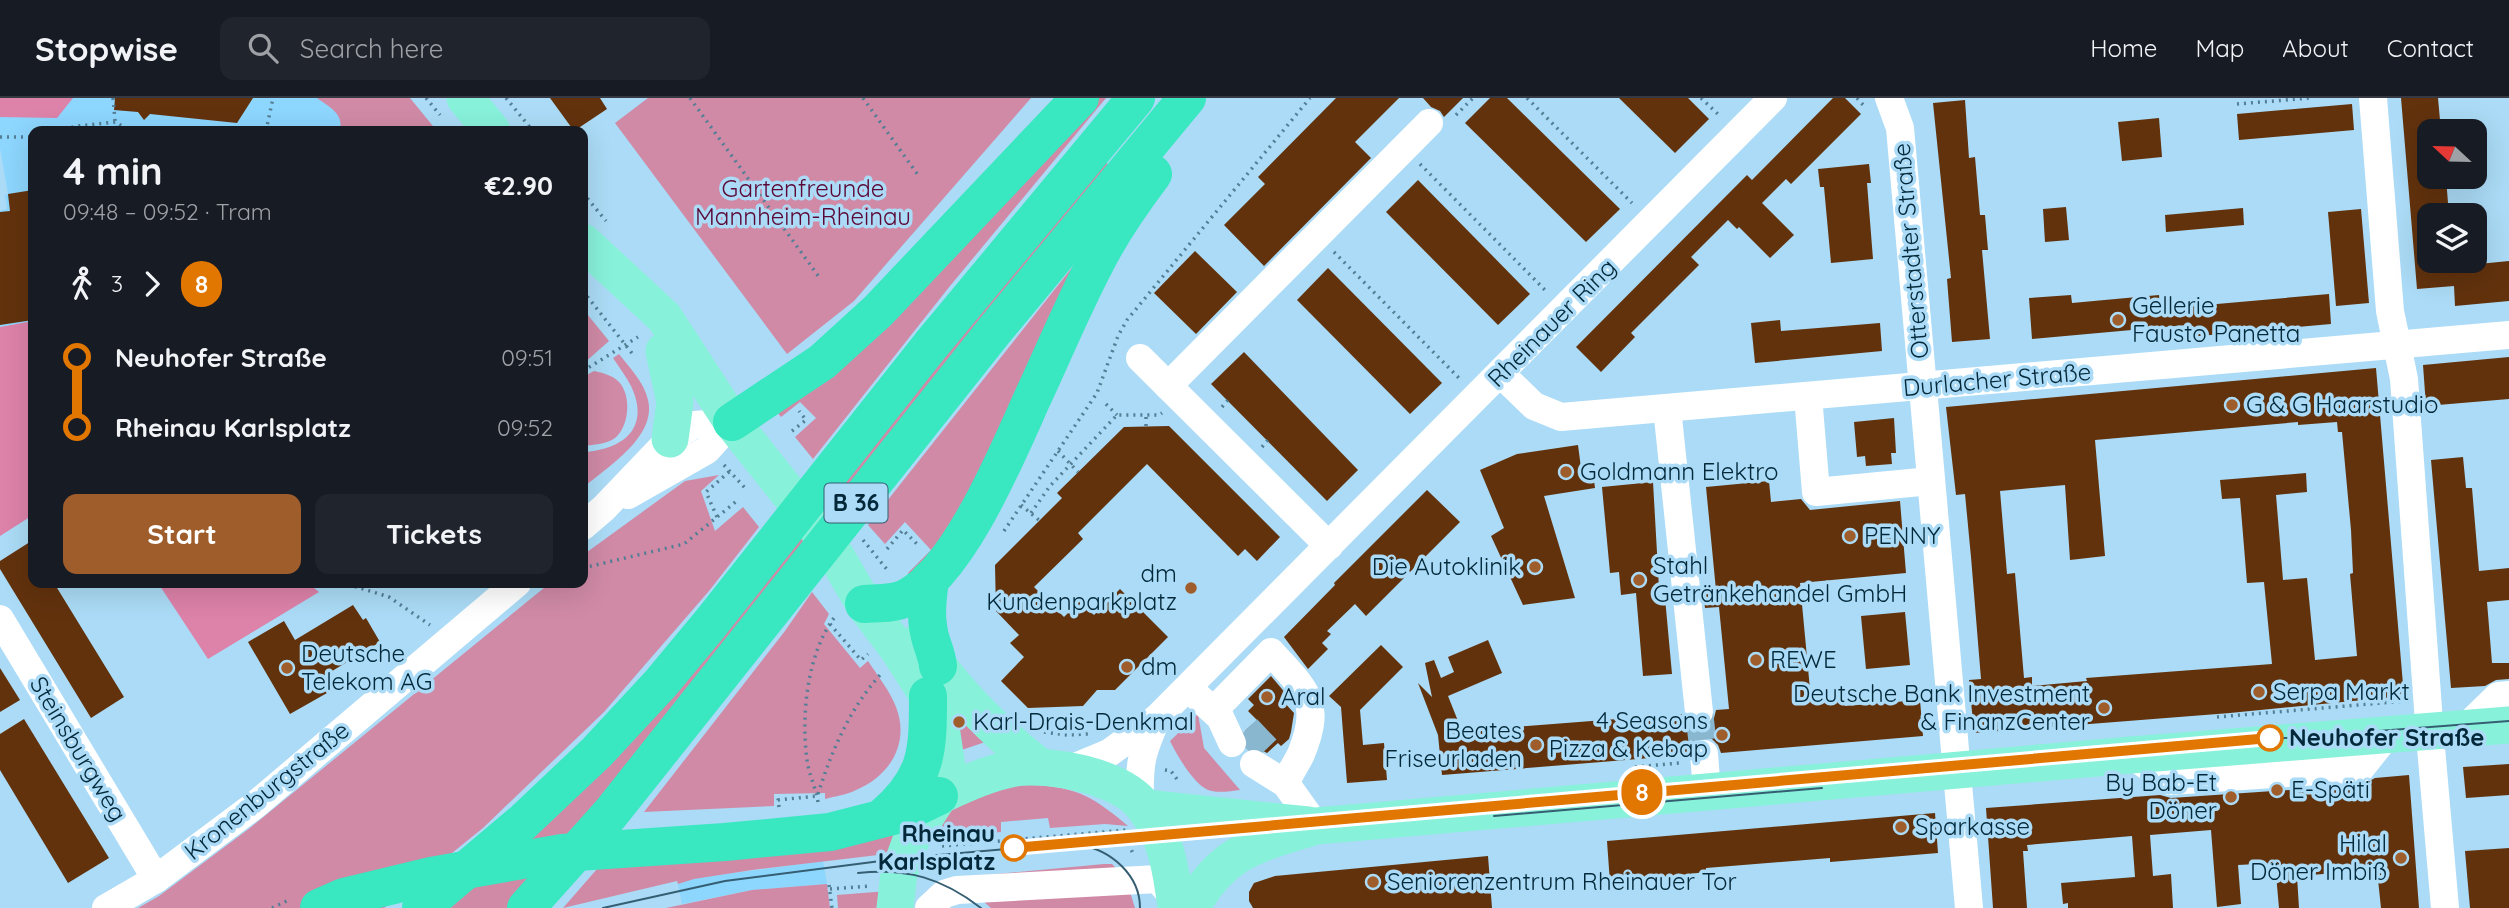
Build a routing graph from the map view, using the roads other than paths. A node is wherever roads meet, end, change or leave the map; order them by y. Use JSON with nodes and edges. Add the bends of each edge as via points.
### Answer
{"nodes":[{"id":1,"x":465,"y":98,"type":"edge"},
{"id":2,"x":1080,"y":98,"type":"edge"},
{"id":3,"x":1136,"y":98,"type":"edge"},
{"id":4,"x":1188,"y":98,"type":"edge"},
{"id":5,"x":1773,"y":98,"type":"edge"},
{"id":6,"x":1889,"y":98,"type":"edge"},
{"id":7,"x":2373,"y":98,"type":"edge"},
{"id":8,"x":1429,"y":123,"type":"dead end"},
{"id":9,"x":488,"y":126,"type":"edge"},
{"id":10,"x":588,"y":247,"type":"edge"},
{"id":11,"x":588,"y":249,"type":"edge"},
{"id":12,"x":2509,"y":335,"type":"edge"},
{"id":13,"x":2397,"y":345,"type":"junction"},
{"id":14,"x":664,"y":351,"type":"junction"},
{"id":15,"x":1139,"y":358,"type":"dead end"},
{"id":16,"x":1501,"y":374,"type":"junction"},
{"id":17,"x":1923,"y":386,"type":"junction"},
{"id":18,"x":1173,"y":391,"type":"junction"},
{"id":19,"x":1808,"y":396,"type":"junction"},
{"id":20,"x":1667,"y":408,"type":"junction"},
{"id":21,"x":732,"y":422,"type":"junction"},
{"id":22,"x":670,"y":439,"type":"junction"},
{"id":23,"x":1931,"y":481,"type":"junction"},
{"id":24,"x":604,"y":509,"type":"junction"},
{"id":25,"x":588,"y":522,"type":"edge"},
{"id":26,"x":1329,"y":546,"type":"junction"},
{"id":27,"x":927,"y":565,"type":"junction"},
{"id":28,"x":511,"y":588,"type":"edge"},
{"id":29,"x":868,"y":603,"type":"junction"},
{"id":30,"x":0,"y":619,"type":"edge"},
{"id":31,"x":1229,"y":645,"type":"junction"},
{"id":32,"x":1253,"y":669,"type":"junction"},
{"id":33,"x":933,"y":681,"type":"junction"},
{"id":34,"x":1187,"y":688,"type":"junction"},
{"id":35,"x":2509,"y":695,"type":"edge"},
{"id":36,"x":1699,"y":712,"type":"tunnel mouth"},
{"id":37,"x":1217,"y":713,"type":"junction"},
{"id":38,"x":1157,"y":718,"type":"junction"},
{"id":39,"x":2509,"y":725,"type":"edge"},
{"id":40,"x":2447,"y":730,"type":"junction"},
{"id":41,"x":1240,"y":736,"type":"tunnel mouth"},
{"id":42,"x":1704,"y":754,"type":"tunnel mouth"},
{"id":43,"x":1261,"y":758,"type":"tunnel mouth"},
{"id":44,"x":1040,"y":760,"type":"junction"},
{"id":45,"x":1958,"y":771,"type":"junction"},
{"id":46,"x":1287,"y":778,"type":"junction"},
{"id":47,"x":1707,"y":792,"type":"junction"},
{"id":48,"x":939,"y":796,"type":"junction"},
{"id":49,"x":1143,"y":805,"type":"junction"},
{"id":50,"x":879,"y":820,"type":"junction"},
{"id":51,"x":1316,"y":826,"type":"junction"},
{"id":52,"x":156,"y":879,"type":"junction"},
{"id":53,"x":881,"y":897,"type":"edge"},
{"id":54,"x":1180,"y":905,"type":"edge"},
{"id":55,"x":106,"y":908,"type":"edge"},
{"id":56,"x":319,"y":908,"type":"edge"},
{"id":57,"x":421,"y":908,"type":"edge"},
{"id":58,"x":526,"y":908,"type":"edge"},
{"id":59,"x":929,"y":908,"type":"edge"},
{"id":60,"x":1969,"y":908,"type":"edge"},
{"id":61,"x":2445,"y":908,"type":"edge"}],
"edges":[{"from":1,"to":9,"type":"main road"},
{"from":2,"to":21,"type":"highway","via":[[878,311],[822,362]]},
{"from":3,"to":57,"type":"highway","number":"B 36","via":[[930,346],[661,683],[523,822]]},
{"from":4,"to":27,"type":"highway","via":[[1170,153],[1133,199],[1094,265],[972,524]]},
{"from":4,"to":58,"type":"highway","number":"B 36","via":[[994,331],[611,813]]},
{"from":5,"to":16,"type":"street","name":"Rheinauer Ring"},
{"from":6,"to":17,"type":"street","name":"Otterstadter Straße","via":[[1899,128]]},
{"from":7,"to":13,"type":"street","via":[[2390,311]]},
{"from":8,"to":18,"type":"street","via":[[1317,235]]},
{"from":10,"to":21,"type":"main road","via":[[663,317]]},
{"from":11,"to":14,"type":"main road"},
{"from":12,"to":13,"type":"street","name":"Durlacher Straße"},
{"from":13,"to":17,"type":"street","name":"Durlacher Straße"},
{"from":13,"to":40,"type":"street"},
{"from":14,"to":21,"type":"main road"},
{"from":14,"to":22,"type":"main road","via":[[675,402]]},
{"from":15,"to":18,"type":"street"},
{"from":16,"to":20,"type":"street","name":"Durlacher Straße","via":[[1534,406],[1561,417]]},
{"from":16,"to":26,"type":"street","name":"Rheinauer Ring"},
{"from":17,"to":19,"type":"street","name":"Durlacher Straße"},
{"from":17,"to":23,"type":"street","name":"Otterstadter Straße"},
{"from":18,"to":26,"type":"street"},
{"from":19,"to":20,"type":"street","name":"Durlacher Straße"},
{"from":19,"to":23,"type":"street","via":[[1816,492]]},
{"from":20,"to":36,"type":"street"},
{"from":21,"to":22,"type":"street","via":[[694,425]]},
{"from":21,"to":24,"type":"street","via":[[708,450]]},
{"from":21,"to":29,"type":"main road","via":[[749,469],[839,552]]},
{"from":22,"to":24,"type":"street"},
{"from":23,"to":45,"type":"street","name":"Otterstadter Straße"},
{"from":24,"to":25,"type":"street"},
{"from":26,"to":31,"type":"street","name":"Rheinauer Ring"},
{"from":27,"to":29,"type":"highway","via":[[907,598]]},
{"from":27,"to":33,"type":"highway","via":[[926,618],[937,653]]},
{"from":28,"to":52,"type":"street","name":"Kronenburgstraße","via":[[255,805]]},
{"from":29,"to":33,"type":"main road","via":[[898,649]]},
{"from":30,"to":52,"type":"street","name":"Steinsburgweg"},
{"from":31,"to":32,"type":"street"},
{"from":31,"to":34,"type":"street","name":"Rheinauer Ring"},
{"from":32,"to":37,"type":"street"},
{"from":32,"to":46,"type":"street","via":[[1271,652],[1305,690],[1312,717],[1299,759]]},
{"from":33,"to":44,"type":"main road"},
{"from":33,"to":48,"type":"main road","via":[[947,767]]},
{"from":33,"to":50,"type":"highway","via":[[920,772]]},
{"from":34,"to":37,"type":"street"},
{"from":34,"to":38,"type":"street","name":"Rheinauer Ring"},
{"from":35,"to":40,"type":"street","via":[[2498,696]]},
{"from":37,"to":41,"type":"street"},
{"from":38,"to":44,"type":"street","name":"Rheinauer Ring","via":[[1109,753]]},
{"from":38,"to":49,"type":"street","name":"Rheinauer Ring","via":[[1140,766]]},
{"from":39,"to":40,"type":"main road"},
{"from":40,"to":45,"type":"main road"},
{"from":40,"to":61,"type":"street"},
{"from":42,"to":47,"type":"street"},
{"from":43,"to":46,"type":"street"},
{"from":44,"to":48,"type":"main road"},
{"from":44,"to":49,"type":"main road","via":[[1106,783]]},
{"from":45,"to":47,"type":"main road"},
{"from":45,"to":60,"type":"street","name":"Otterstadter Straße"},
{"from":46,"to":51,"type":"street"},
{"from":47,"to":51,"type":"main road"},
{"from":48,"to":50,"type":"highway"},
{"from":48,"to":53,"type":"main road","via":[[911,840],[899,873]]},
{"from":49,"to":51,"type":"main road"},
{"from":49,"to":54,"type":"main road","via":[[1163,844]]},
{"from":50,"to":56,"type":"highway","via":[[821,823],[725,842],[562,853],[489,864],[374,889]]},
{"from":51,"to":54,"type":"main road","via":[[1231,859]]},
{"from":52,"to":55,"type":"street","name":"Kronenburgstraße"},
{"from":54,"to":59,"type":"street","via":[[1158,879],[957,890],[944,894]]}]}
